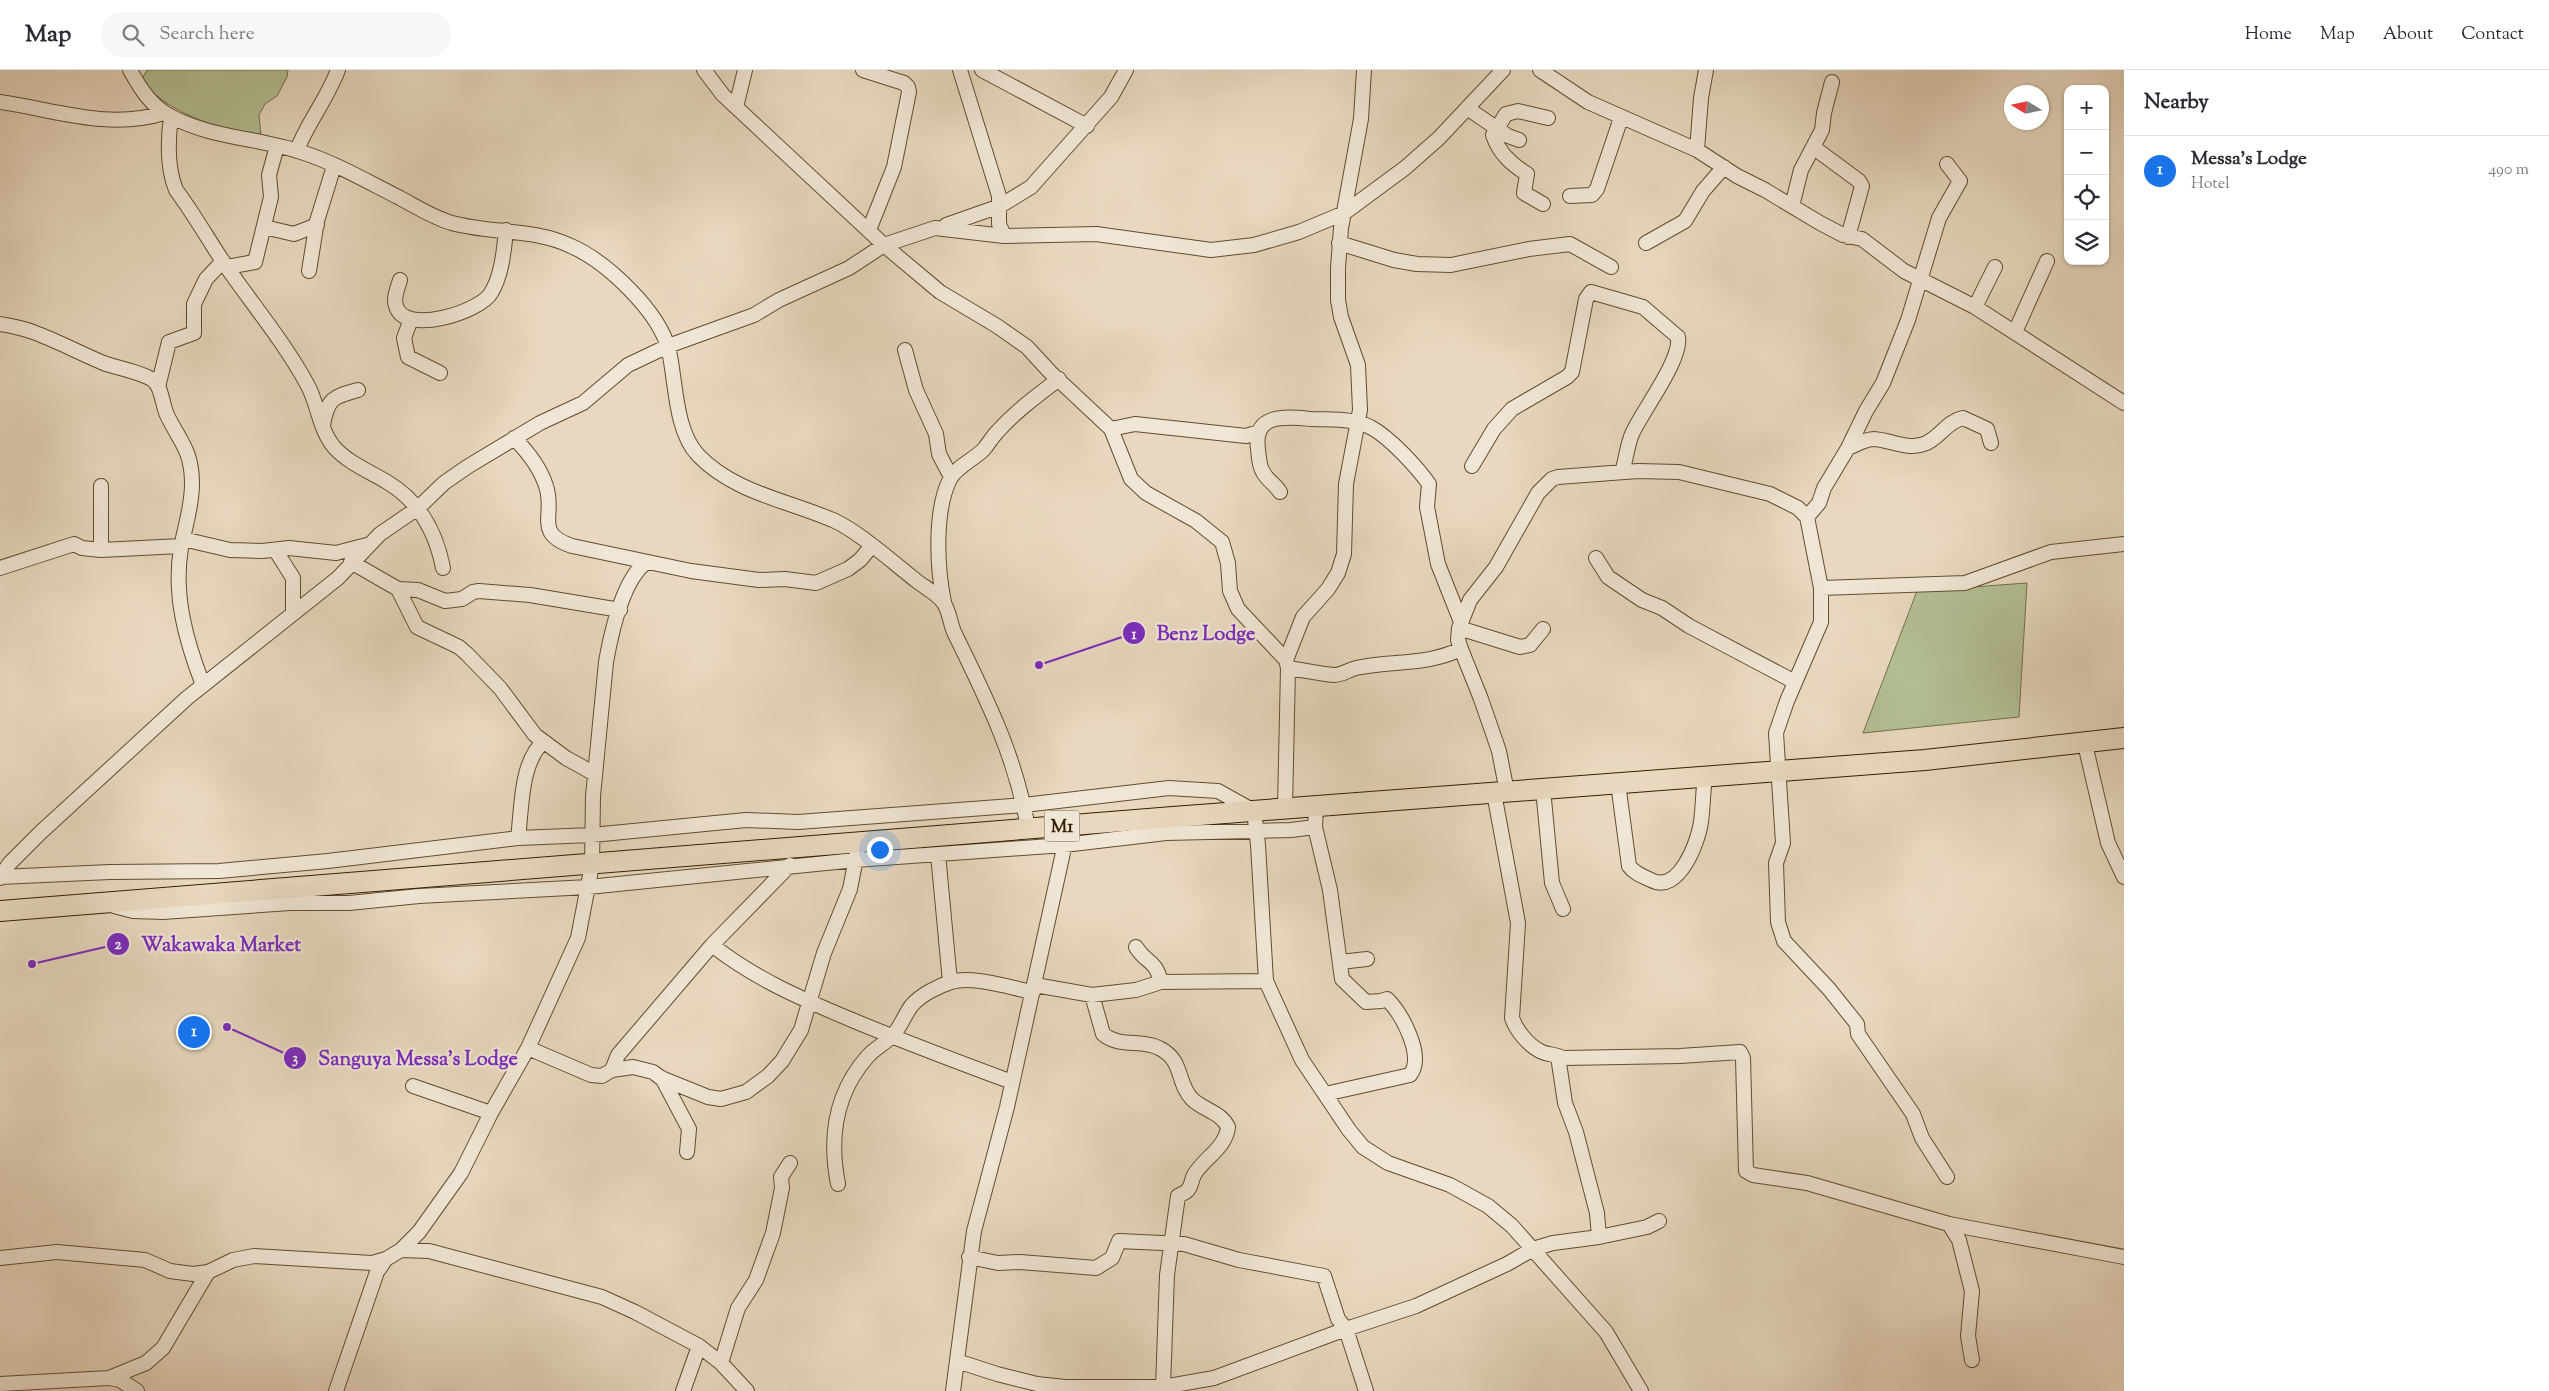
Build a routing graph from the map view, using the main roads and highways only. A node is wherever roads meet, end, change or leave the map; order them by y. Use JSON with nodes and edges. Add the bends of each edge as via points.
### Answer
{"nodes":[{"id":1,"x":2124,"y":738,"type":"edge"},
{"id":2,"x":0,"y":911,"type":"edge"}],
"edges":[{"from":1,"to":2,"type":"highway","number":"M1","via":[[1988,754],[1285,808],[1255,821],[1028,828],[857,851],[804,847]]}]}
